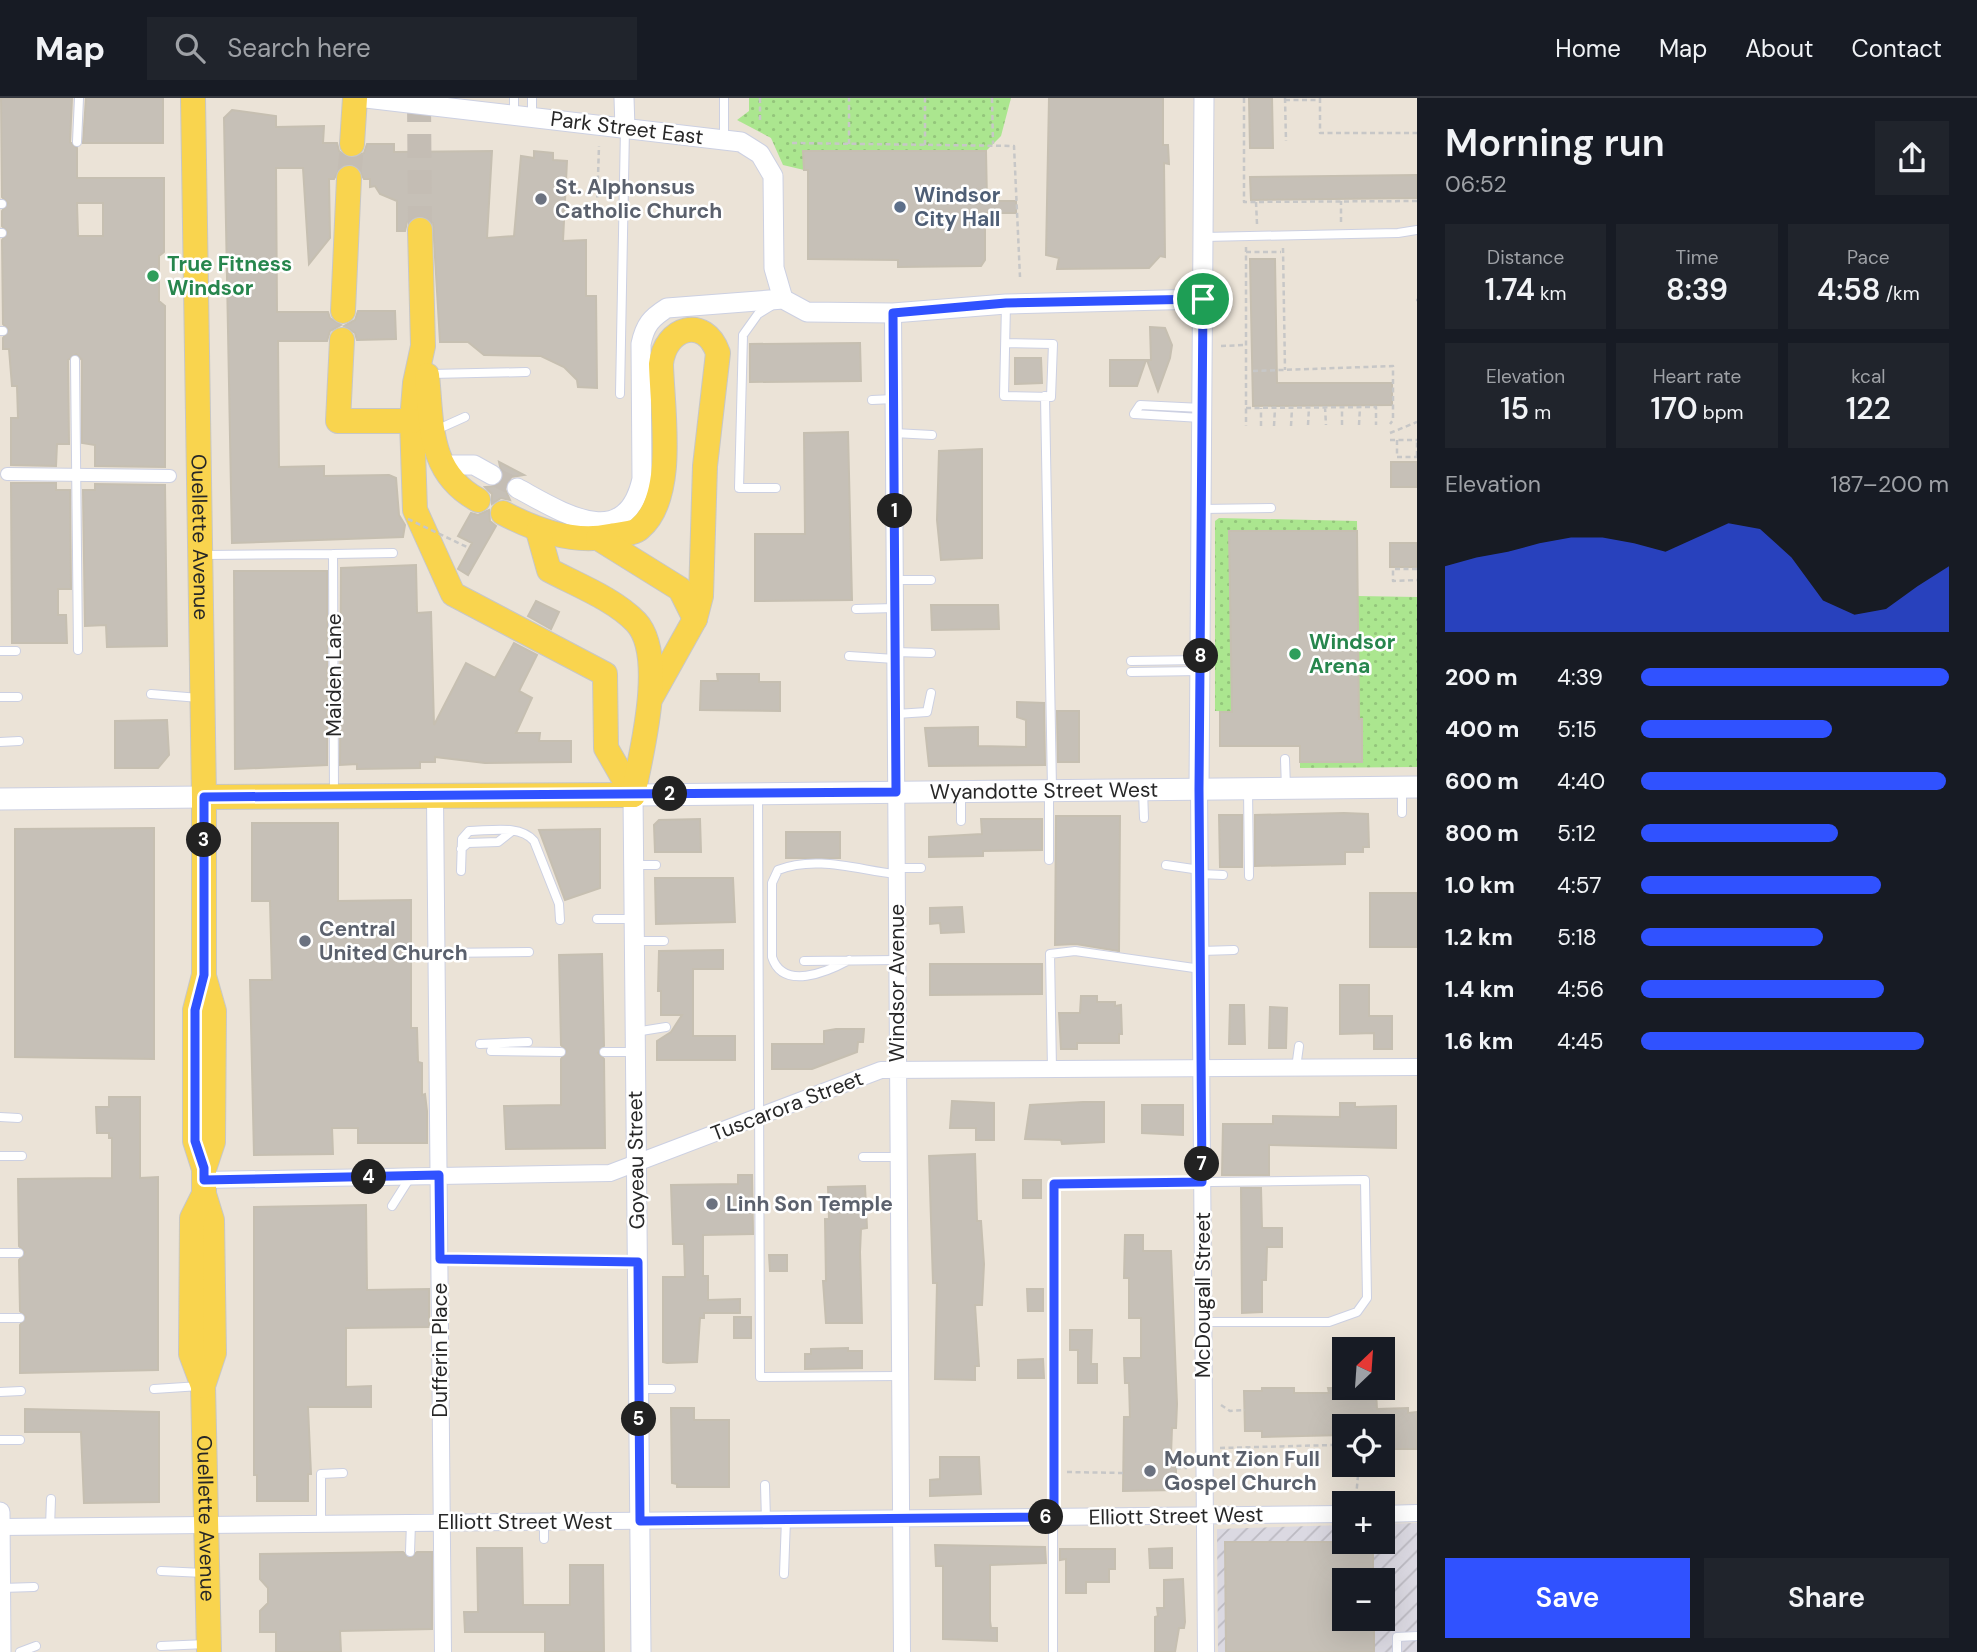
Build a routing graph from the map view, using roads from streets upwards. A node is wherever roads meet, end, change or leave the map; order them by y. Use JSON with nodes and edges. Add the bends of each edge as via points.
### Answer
{"nodes":[{"id":1,"x":193,"y":98,"type":"edge"},
{"id":2,"x":355,"y":98,"type":"edge"},
{"id":3,"x":366,"y":98,"type":"edge"},
{"id":4,"x":624,"y":98,"type":"edge"},
{"id":5,"x":1204,"y":98,"type":"edge"},
{"id":6,"x":415,"y":101,"type":"edge"},
{"id":7,"x":523,"y":107,"type":"edge"},
{"id":8,"x":625,"y":128,"type":"junction"},
{"id":9,"x":352,"y":144,"type":"tunnel mouth"},
{"id":10,"x":349,"y":178,"type":"tunnel mouth"},
{"id":11,"x":420,"y":230,"type":"tunnel mouth"},
{"id":12,"x":783,"y":299,"type":"junction"},
{"id":13,"x":1203,"y":299,"type":"junction"},
{"id":14,"x":343,"y":311,"type":"dead end"},
{"id":15,"x":893,"y":313,"type":"junction"},
{"id":16,"x":342,"y":340,"type":"dead end"},
{"id":17,"x":423,"y":346,"type":"junction"},
{"id":18,"x":423,"y":426,"type":"junction"},
{"id":19,"x":441,"y":465,"type":"junction"},
{"id":20,"x":7,"y":474,"type":"dead end"},
{"id":21,"x":170,"y":475,"type":"dead end"},
{"id":22,"x":492,"y":475,"type":"tunnel mouth"},
{"id":23,"x":517,"y":488,"type":"tunnel mouth"},
{"id":24,"x":478,"y":500,"type":"tunnel mouth"},
{"id":25,"x":503,"y":513,"type":"tunnel mouth"},
{"id":26,"x":538,"y":531,"type":"junction"},
{"id":27,"x":598,"y":538,"type":"junction"},
{"id":28,"x":695,"y":620,"type":"junction"},
{"id":29,"x":652,"y":696,"type":"junction"},
{"id":30,"x":1410,"y":787,"type":"edge"},
{"id":31,"x":1199,"y":789,"type":"junction"},
{"id":32,"x":896,"y":792,"type":"junction"},
{"id":33,"x":633,"y":795,"type":"junction"},
{"id":34,"x":204,"y":797,"type":"junction"},
{"id":35,"x":435,"y":797,"type":"junction"},
{"id":36,"x":0,"y":799,"type":"edge"},
{"id":37,"x":1417,"y":1067,"type":"edge"},
{"id":38,"x":1201,"y":1068,"type":"junction"},
{"id":39,"x":898,"y":1070,"type":"junction"},
{"id":40,"x":636,"y":1164,"type":"junction"},
{"id":41,"x":439,"y":1175,"type":"junction"},
{"id":42,"x":204,"y":1181,"type":"junction"},
{"id":43,"x":0,"y":1512,"type":"edge"},
{"id":44,"x":1417,"y":1513,"type":"edge"},
{"id":45,"x":1332,"y":1514,"type":"edge"},
{"id":46,"x":1395,"y":1514,"type":"edge"},
{"id":47,"x":1205,"y":1515,"type":"junction"},
{"id":48,"x":901,"y":1518,"type":"junction"},
{"id":49,"x":640,"y":1521,"type":"junction"},
{"id":50,"x":442,"y":1522,"type":"junction"},
{"id":51,"x":207,"y":1525,"type":"junction"},
{"id":52,"x":0,"y":1527,"type":"edge"},
{"id":53,"x":1,"y":1588,"type":"edge"},
{"id":54,"x":1,"y":1644,"type":"edge"},
{"id":55,"x":209,"y":1648,"type":"edge"},
{"id":56,"x":443,"y":1652,"type":"edge"},
{"id":57,"x":641,"y":1652,"type":"edge"},
{"id":58,"x":902,"y":1652,"type":"edge"},
{"id":59,"x":1206,"y":1652,"type":"edge"}],
"edges":[{"from":1,"to":34,"type":"main road","name":"Ouellette Avenue"},
{"from":2,"to":9,"type":"main road"},
{"from":3,"to":6,"type":"street","name":"Park Street East"},
{"from":4,"to":8,"type":"street"},
{"from":5,"to":13,"type":"street","name":"McDougall Street"},
{"from":6,"to":7,"type":"street","name":"Park Street East"},
{"from":7,"to":8,"type":"street","name":"Park Street East"},
{"from":8,"to":12,"type":"street","name":"Park Street East","via":[[741,142],[760,154],[773,176],[774,268]]},
{"from":10,"to":14,"type":"main road"},
{"from":11,"to":17,"type":"main road"},
{"from":12,"to":15,"type":"street","via":[[807,312]]},
{"from":12,"to":23,"type":"street","via":[[667,307],[651,318],[641,344],[642,479],[624,516],[604,523],[575,518]]},
{"from":13,"to":15,"type":"street","via":[[1006,303]]},
{"from":13,"to":31,"type":"street","name":"McDougall Street"},
{"from":15,"to":32,"type":"street","name":"Windsor Avenue"},
{"from":16,"to":18,"type":"main road","via":[[338,421]]},
{"from":17,"to":18,"type":"main road","via":[[427,374]]},
{"from":17,"to":18,"type":"main road","via":[[415,383]]},
{"from":18,"to":19,"type":"main road"},
{"from":18,"to":33,"type":"main road","via":[[415,510],[453,594],[605,674],[606,748]]},
{"from":19,"to":22,"type":"street","via":[[474,465]]},
{"from":19,"to":24,"type":"main road","via":[[458,488]]},
{"from":20,"to":21,"type":"street"},
{"from":25,"to":26,"type":"main road"},
{"from":26,"to":27,"type":"main road"},
{"from":26,"to":29,"type":"main road","via":[[549,570],[624,612],[646,636]]},
{"from":27,"to":28,"type":"main road","via":[[680,589]]},
{"from":27,"to":28,"type":"main road","via":[[638,530],[656,510],[663,483],[662,354],[678,332],[707,335],[718,353],[705,466],[703,581]]},
{"from":28,"to":29,"type":"main road"},
{"from":29,"to":33,"type":"main road"},
{"from":30,"to":31,"type":"main road","name":"Wyandotte Street West"},
{"from":31,"to":32,"type":"main road","name":"Wyandotte Street West"},
{"from":31,"to":38,"type":"street","name":"McDougall Street"},
{"from":32,"to":33,"type":"main road","name":"Wyandotte Street West"},
{"from":32,"to":39,"type":"street","name":"Windsor Avenue"},
{"from":33,"to":35,"type":"main road","name":"Wyandotte Street West"},
{"from":33,"to":40,"type":"street","name":"Goyeau Street"},
{"from":34,"to":35,"type":"main road","name":"Wyandotte Street West"},
{"from":34,"to":36,"type":"main road","name":"Wyandotte Street West"},
{"from":34,"to":42,"type":"main road","name":"Ouellette Avenue","via":[[204,975],[214,1011],[213,1142]]},
{"from":35,"to":41,"type":"street","name":"Dufferin Place"},
{"from":37,"to":38,"type":"street","name":"Tuscarora Street"},
{"from":38,"to":39,"type":"street","name":"Tuscarora Street"},
{"from":38,"to":47,"type":"street","name":"McDougall Street"},
{"from":39,"to":40,"type":"street","name":"Tuscarora Street","via":[[881,1070]]},
{"from":39,"to":48,"type":"street","name":"Windsor Avenue"},
{"from":40,"to":41,"type":"street","name":"Tuscarora Street","via":[[610,1173]]},
{"from":40,"to":49,"type":"street","name":"Goyeau Street"},
{"from":41,"to":42,"type":"street","name":"Tuscarora Street"},
{"from":41,"to":50,"type":"street","name":"Dufferin Place"},
{"from":42,"to":51,"type":"main road","name":"Ouellette Avenue","via":[[212,1220],[214,1353],[204,1386]]},
{"from":43,"to":52,"type":"street"},
{"from":44,"to":46,"type":"street"},
{"from":45,"to":47,"type":"street","name":"Elliott Street West"},
{"from":47,"to":48,"type":"street","name":"Elliott Street West"},
{"from":47,"to":59,"type":"street","name":"McDougall Street"},
{"from":48,"to":49,"type":"street","name":"Elliott Street West"},
{"from":48,"to":58,"type":"street","name":"Windsor Avenue"},
{"from":49,"to":50,"type":"street","name":"Elliott Street West"},
{"from":49,"to":57,"type":"street","name":"Goyeau Street"},
{"from":50,"to":51,"type":"street","name":"Elliott Street West"},
{"from":50,"to":56,"type":"street","name":"Dufferin Place"},
{"from":51,"to":52,"type":"street","name":"Elliott Street West"},
{"from":51,"to":55,"type":"main road","name":"Ouellette Avenue"},
{"from":52,"to":53,"type":"street"},
{"from":53,"to":54,"type":"street"}]}
